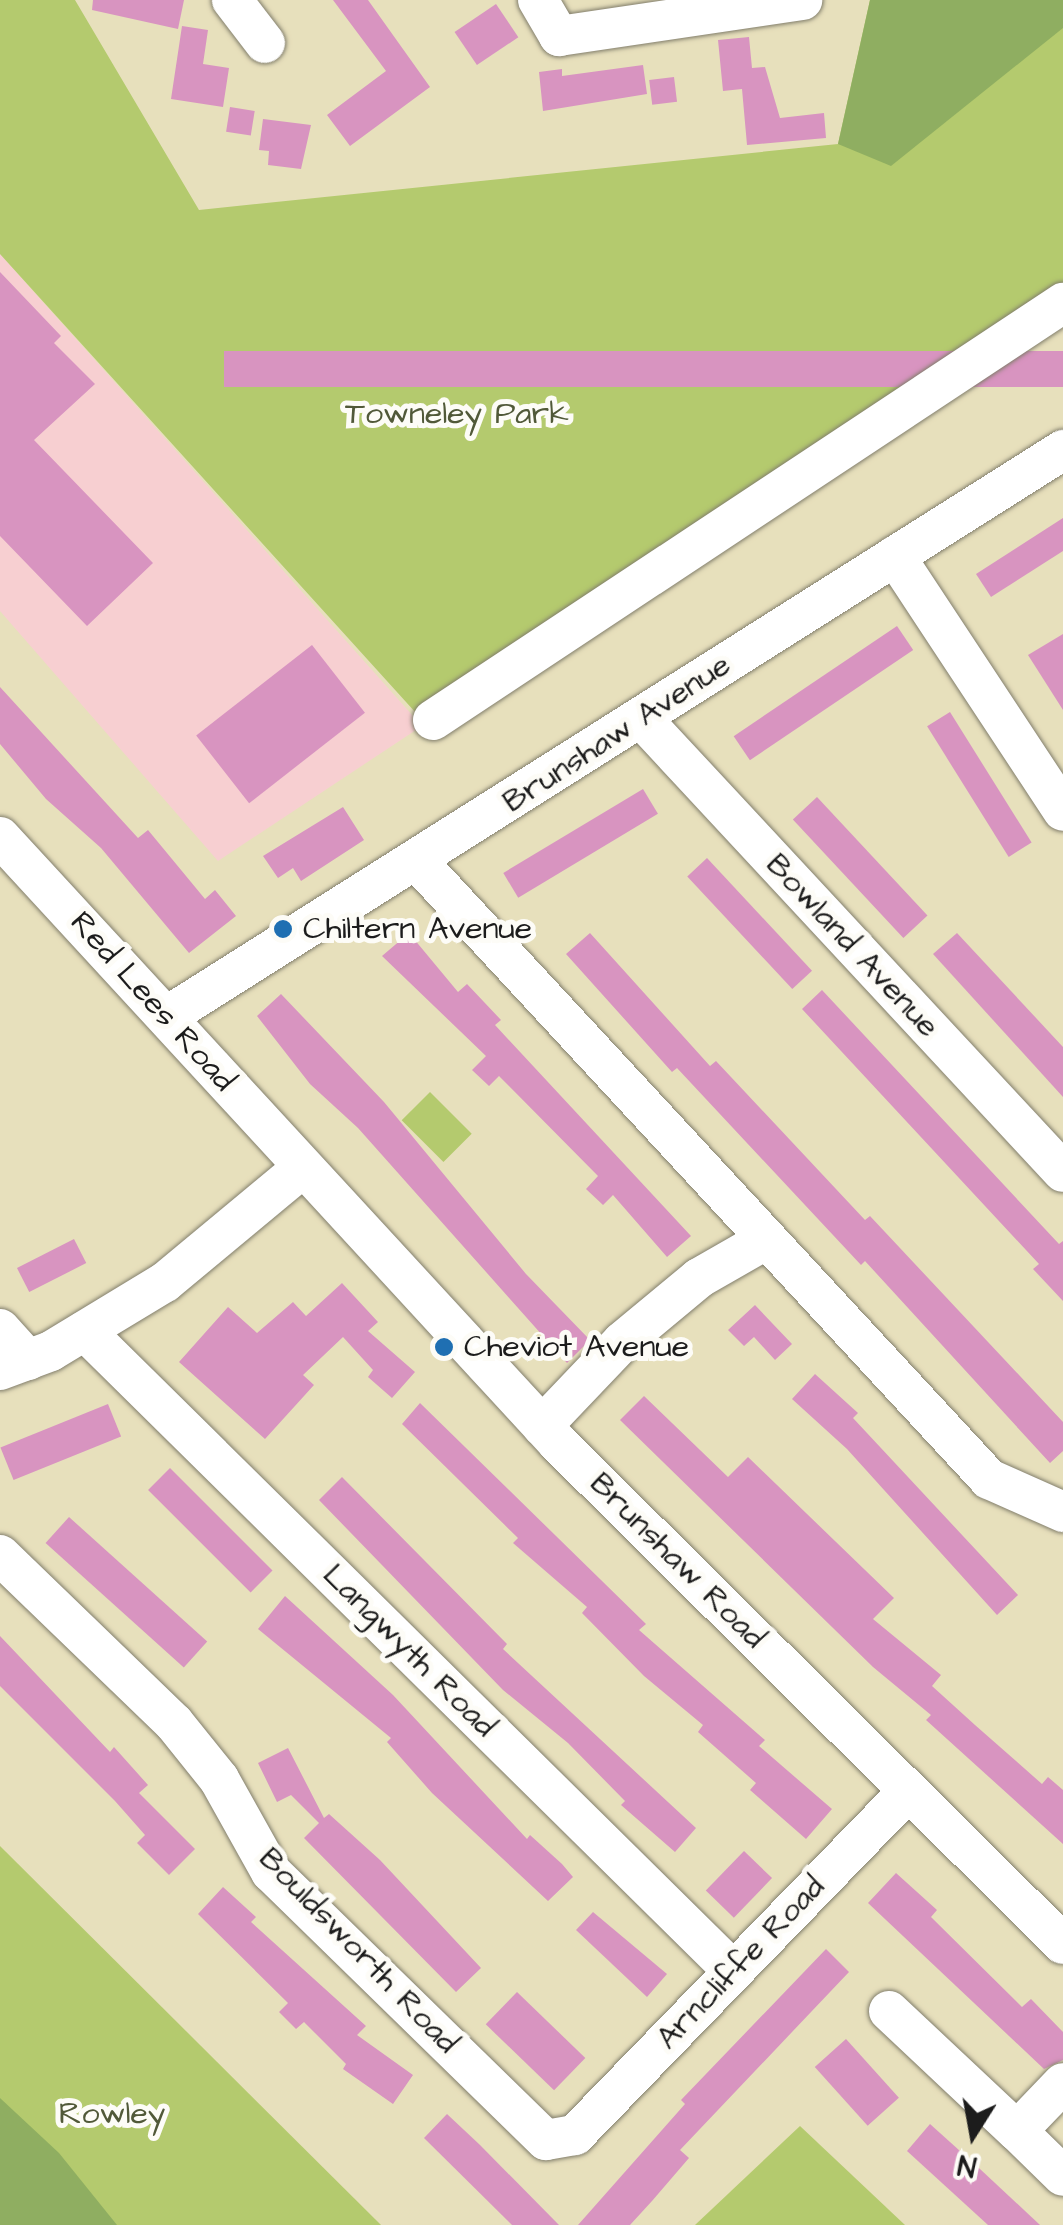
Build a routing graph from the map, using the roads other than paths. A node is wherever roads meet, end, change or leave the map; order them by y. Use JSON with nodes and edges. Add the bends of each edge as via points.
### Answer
{"nodes":[{"id":1,"x":232,"y":0,"type":"edge"},
{"id":2,"x":538,"y":0,"type":"edge"},
{"id":3,"x":802,"y":0,"type":"edge"},
{"id":4,"x":265,"y":43,"type":"dead end"},
{"id":5,"x":1063,"y":304,"type":"edge"},
{"id":6,"x":1063,"y":450,"type":"edge"},
{"id":7,"x":895,"y":556,"type":"junction"},
{"id":8,"x":642,"y":719,"type":"junction"},
{"id":9,"x":433,"y":720,"type":"dead end"},
{"id":10,"x":1063,"y":811,"type":"edge"},
{"id":11,"x":0,"y":837,"type":"edge"},
{"id":12,"x":417,"y":861,"type":"junction"},
{"id":13,"x":169,"y":1016,"type":"junction"},
{"id":14,"x":301,"y":1169,"type":"junction"},
{"id":15,"x":1063,"y":1172,"type":"edge"},
{"id":16,"x":766,"y":1239,"type":"junction"},
{"id":17,"x":0,"y":1329,"type":"edge"},
{"id":18,"x":85,"y":1331,"type":"junction"},
{"id":19,"x":14,"y":1364,"type":"edge"},
{"id":20,"x":542,"y":1426,"type":"junction"},
{"id":21,"x":1063,"y":1512,"type":"edge"},
{"id":22,"x":0,"y":1554,"type":"edge"},
{"id":23,"x":908,"y":1791,"type":"junction"},
{"id":24,"x":1063,"y":1944,"type":"edge"},
{"id":25,"x":733,"y":1971,"type":"junction"},
{"id":26,"x":889,"y":2011,"type":"dead end"},
{"id":27,"x":1063,"y":2083,"type":"edge"},
{"id":28,"x":1018,"y":2131,"type":"junction"},
{"id":29,"x":574,"y":2135,"type":"joint"},
{"id":30,"x":1063,"y":2176,"type":"edge"}],
"edges":[{"from":1,"to":4,"type":"street"},
{"from":2,"to":3,"type":"street","via":[[559,36]]},
{"from":5,"to":9,"type":"street"},
{"from":6,"to":7,"type":"street","name":"Brunshaw Avenue"},
{"from":7,"to":8,"type":"street","name":"Brunshaw Avenue"},
{"from":7,"to":10,"type":"street"},
{"from":8,"to":12,"type":"street","name":"Brunshaw Avenue"},
{"from":8,"to":15,"type":"street","name":"Bowland Avenue"},
{"from":11,"to":13,"type":"street","name":"Red Lees Road"},
{"from":12,"to":13,"type":"street","name":"Brunshaw Avenue"},
{"from":12,"to":16,"type":"street"},
{"from":13,"to":14,"type":"street","name":"Red Lees Road"},
{"from":14,"to":18,"type":"street","via":[[165,1282]]},
{"from":14,"to":20,"type":"street","name":"Brunshaw Road"},
{"from":16,"to":20,"type":"street","via":[[700,1278],[634,1331]]},
{"from":16,"to":21,"type":"street","via":[[989,1479]]},
{"from":17,"to":19,"type":"street"},
{"from":18,"to":19,"type":"street"},
{"from":18,"to":25,"type":"street","name":"Langwyth Road"},
{"from":20,"to":23,"type":"street","name":"Brunshaw Road"},
{"from":22,"to":29,"type":"street","name":"Bouldsworth Road","via":[[174,1723],[219,1779],[271,1872],[546,2140]]},
{"from":23,"to":24,"type":"street","name":"Brunshaw Road"},
{"from":23,"to":25,"type":"street","name":"Arncliffe Road"},
{"from":25,"to":29,"type":"street","name":"Arncliffe Road"},
{"from":26,"to":28,"type":"street"},
{"from":27,"to":28,"type":"street"},
{"from":28,"to":30,"type":"street"}]}
